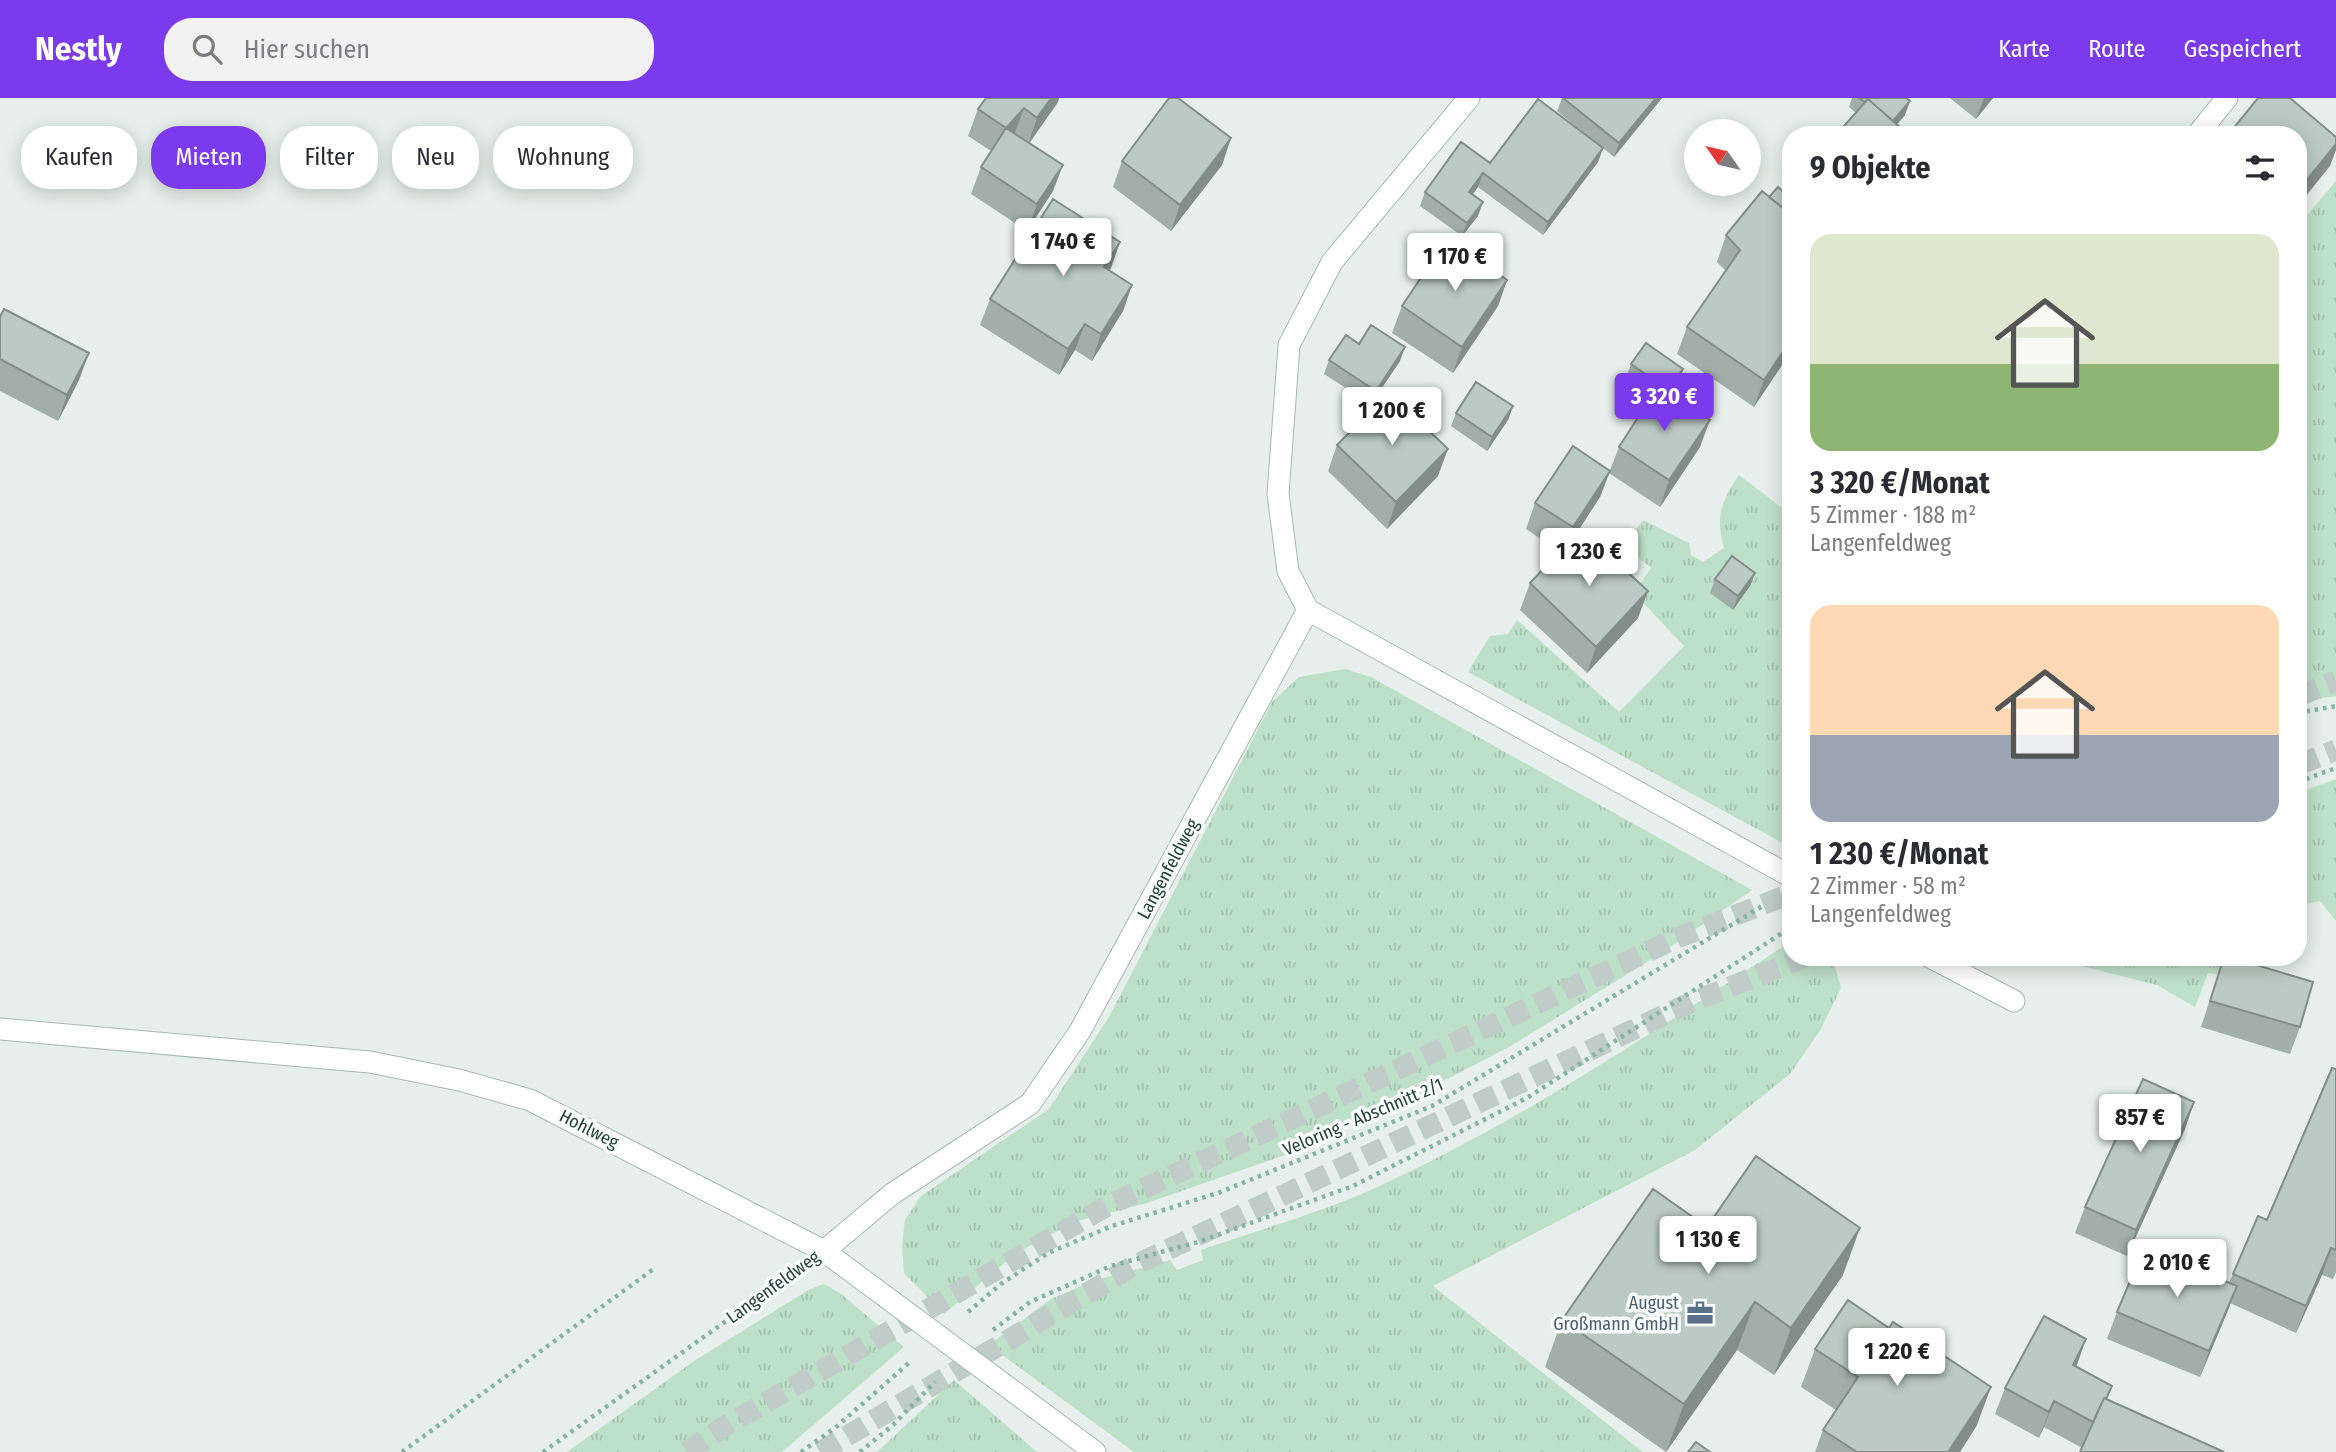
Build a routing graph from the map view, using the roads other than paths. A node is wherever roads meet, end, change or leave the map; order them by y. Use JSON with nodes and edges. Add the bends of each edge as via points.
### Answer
{"nodes":[{"id":1,"x":1469,"y":98,"type":"edge"},
{"id":2,"x":2227,"y":98,"type":"edge"},
{"id":3,"x":2204,"y":126,"type":"edge"},
{"id":4,"x":1308,"y":610,"type":"junction"},
{"id":5,"x":1782,"y":872,"type":"edge"},
{"id":6,"x":1947,"y":966,"type":"edge"},
{"id":7,"x":2014,"y":1001,"type":"dead end"},
{"id":8,"x":0,"y":1029,"type":"edge"},
{"id":9,"x":824,"y":1251,"type":"junction"},
{"id":10,"x":1095,"y":1452,"type":"edge"}],
"edges":[{"from":1,"to":4,"type":"street","via":[[1332,262],[1289,345],[1278,494],[1288,571]]},
{"from":2,"to":3,"type":"street"},
{"from":4,"to":5,"type":"street"},
{"from":4,"to":9,"type":"street","name":"Langenfeldweg","via":[[1080,1031],[1030,1104],[892,1194]]},
{"from":6,"to":7,"type":"street"},
{"from":8,"to":9,"type":"street","name":"Hohlweg","via":[[370,1062],[459,1080],[530,1100]]},
{"from":9,"to":10,"type":"street","name":"Hohlweg"}]}
